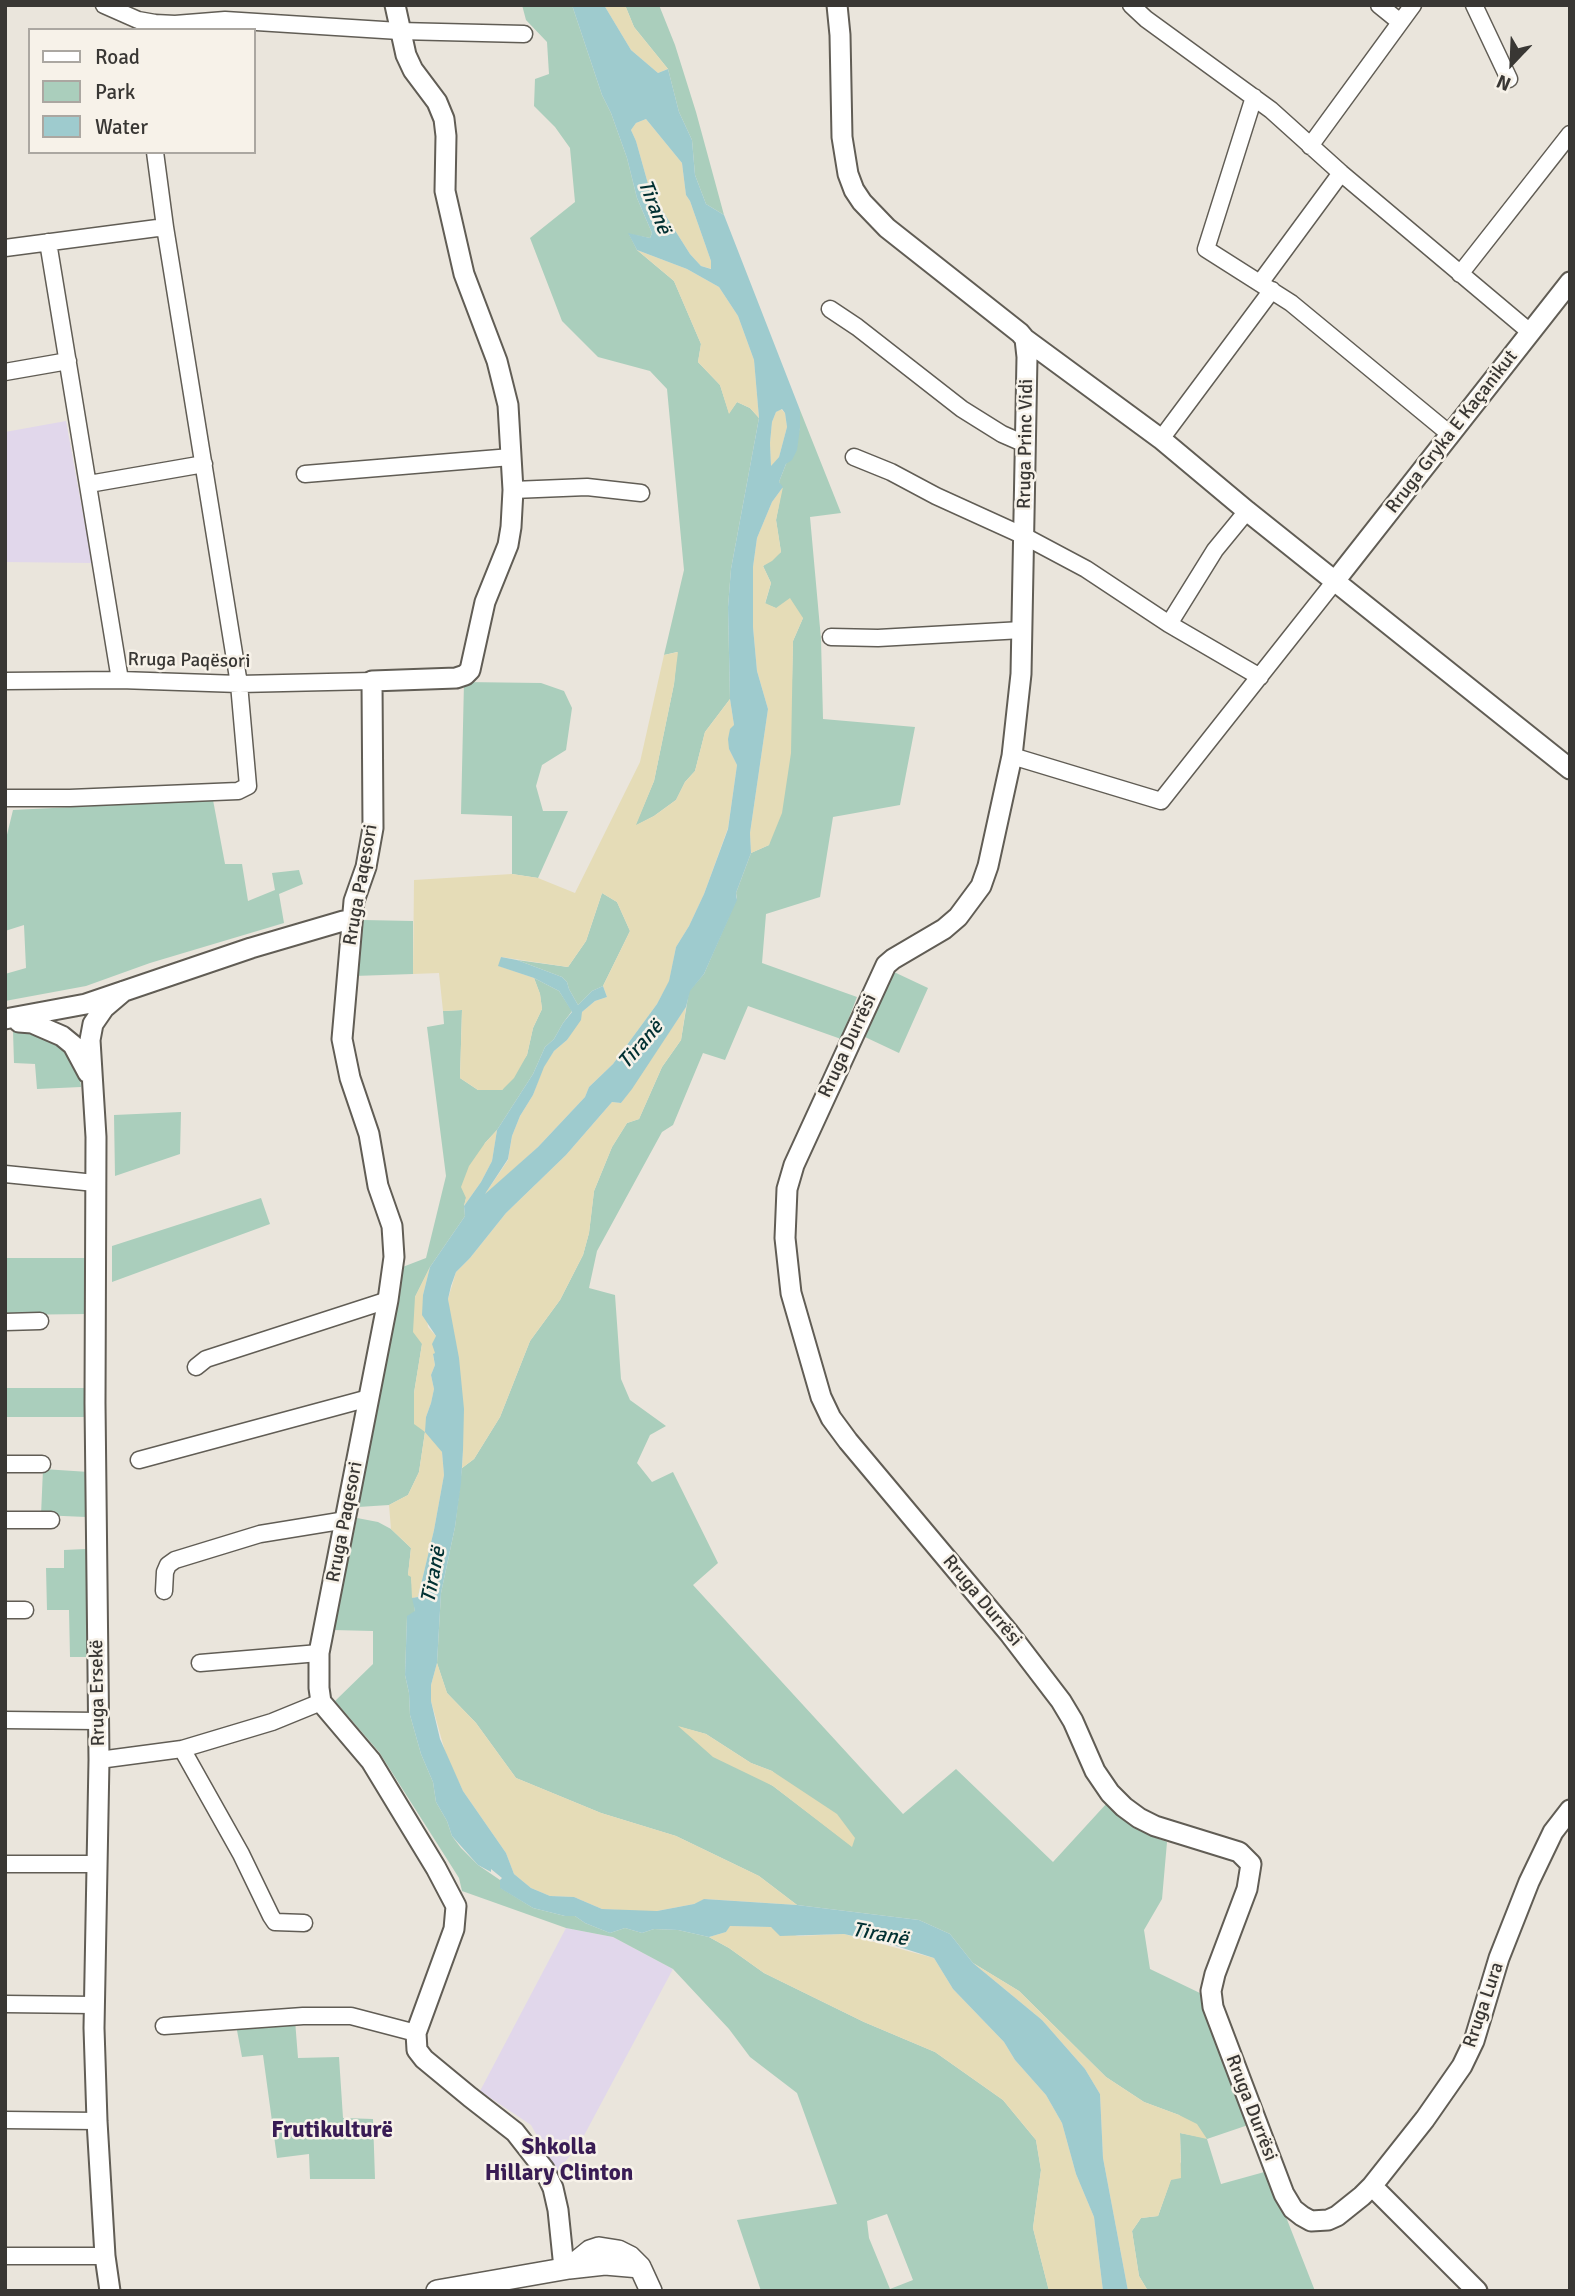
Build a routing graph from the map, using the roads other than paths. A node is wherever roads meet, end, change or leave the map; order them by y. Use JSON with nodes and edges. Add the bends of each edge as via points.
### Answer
{"nodes":[{"id":1,"x":104,"y":5,"type":"edge"},
{"id":2,"x":395,"y":5,"type":"edge"},
{"id":3,"x":837,"y":5,"type":"edge"},
{"id":4,"x":1132,"y":5,"type":"edge"},
{"id":5,"x":1379,"y":5,"type":"edge"},
{"id":6,"x":1413,"y":5,"type":"edge"},
{"id":7,"x":1474,"y":5,"type":"edge"},
{"id":8,"x":1401,"y":22,"type":"junction"},
{"id":9,"x":138,"y":25,"type":"edge"},
{"id":10,"x":399,"y":31,"type":"junction"},
{"id":11,"x":524,"y":34,"type":"dead end"},
{"id":12,"x":1509,"y":79,"type":"dead end"},
{"id":13,"x":1254,"y":97,"type":"junction"},
{"id":14,"x":1570,"y":134,"type":"edge"},
{"id":15,"x":1310,"y":146,"type":"junction"},
{"id":16,"x":155,"y":154,"type":"edge"},
{"id":17,"x":1341,"y":173,"type":"junction"},
{"id":18,"x":165,"y":227,"type":"junction"},
{"id":19,"x":48,"y":242,"type":"junction"},
{"id":20,"x":5,"y":247,"type":"edge"},
{"id":21,"x":1460,"y":274,"type":"junction"},
{"id":22,"x":1570,"y":282,"type":"edge"},
{"id":23,"x":1266,"y":287,"type":"junction"},
{"id":24,"x":830,"y":309,"type":"dead end"},
{"id":25,"x":1530,"y":332,"type":"junction"},
{"id":26,"x":1025,"y":340,"type":"junction"},
{"id":27,"x":68,"y":361,"type":"junction"},
{"id":28,"x":5,"y":372,"type":"edge"},
{"id":29,"x":1451,"y":435,"type":"junction"},
{"id":30,"x":1161,"y":439,"type":"junction"},
{"id":31,"x":1026,"y":444,"type":"junction"},
{"id":32,"x":512,"y":457,"type":"junction"},
{"id":33,"x":855,"y":457,"type":"dead end"},
{"id":34,"x":204,"y":464,"type":"junction"},
{"id":35,"x":305,"y":474,"type":"dead end"},
{"id":36,"x":89,"y":484,"type":"junction"},
{"id":37,"x":513,"y":490,"type":"junction"},
{"id":38,"x":641,"y":493,"type":"dead end"},
{"id":39,"x":1247,"y":511,"type":"junction"},
{"id":40,"x":1024,"y":536,"type":"junction"},
{"id":41,"x":1335,"y":581,"type":"junction"},
{"id":42,"x":1169,"y":624,"type":"junction"},
{"id":43,"x":1022,"y":630,"type":"junction"},
{"id":44,"x":831,"y":637,"type":"dead end"},
{"id":45,"x":1260,"y":677,"type":"junction"},
{"id":46,"x":120,"y":680,"type":"junction"},
{"id":47,"x":5,"y":681,"type":"edge"},
{"id":48,"x":372,"y":681,"type":"junction"},
{"id":49,"x":239,"y":684,"type":"junction"},
{"id":50,"x":1012,"y":756,"type":"junction"},
{"id":51,"x":1570,"y":769,"type":"edge"},
{"id":52,"x":5,"y":798,"type":"edge"},
{"id":53,"x":352,"y":922,"type":"junction"},
{"id":54,"x":931,"y":938,"type":"joint"},
{"id":55,"x":124,"y":991,"type":"junction"},
{"id":56,"x":69,"y":1008,"type":"junction"},
{"id":57,"x":5,"y":1020,"type":"edge"},
{"id":58,"x":81,"y":1043,"type":"junction"},
{"id":59,"x":5,"y":1174,"type":"edge"},
{"id":60,"x":95,"y":1183,"type":"junction"},
{"id":61,"x":388,"y":1300,"type":"junction"},
{"id":62,"x":40,"y":1321,"type":"dead end"},
{"id":63,"x":5,"y":1322,"type":"edge"},
{"id":64,"x":196,"y":1367,"type":"dead end"},
{"id":65,"x":369,"y":1398,"type":"junction"},
{"id":66,"x":139,"y":1460,"type":"dead end"},
{"id":67,"x":5,"y":1464,"type":"edge"},
{"id":68,"x":42,"y":1464,"type":"dead end"},
{"id":69,"x":5,"y":1520,"type":"edge"},
{"id":70,"x":51,"y":1520,"type":"dead end"},
{"id":71,"x":346,"y":1520,"type":"junction"},
{"id":72,"x":164,"y":1591,"type":"dead end"},
{"id":73,"x":5,"y":1610,"type":"edge"},
{"id":74,"x":26,"y":1610,"type":"dead end"},
{"id":75,"x":319,"y":1653,"type":"junction"},
{"id":76,"x":200,"y":1663,"type":"dead end"},
{"id":77,"x":321,"y":1702,"type":"junction"},
{"id":78,"x":5,"y":1720,"type":"edge"},
{"id":79,"x":98,"y":1721,"type":"junction"},
{"id":80,"x":182,"y":1749,"type":"junction"},
{"id":81,"x":99,"y":1760,"type":"junction"},
{"id":82,"x":1570,"y":1810,"type":"edge"},
{"id":83,"x":5,"y":1864,"type":"edge"},
{"id":84,"x":96,"y":1864,"type":"junction"},
{"id":85,"x":304,"y":1923,"type":"dead end"},
{"id":86,"x":5,"y":2004,"type":"edge"},
{"id":87,"x":94,"y":2005,"type":"junction"},
{"id":88,"x":164,"y":2026,"type":"dead end"},
{"id":89,"x":416,"y":2033,"type":"junction"},
{"id":90,"x":5,"y":2120,"type":"edge"},
{"id":91,"x":97,"y":2121,"type":"junction"},
{"id":92,"x":1372,"y":2186,"type":"junction"},
{"id":93,"x":1302,"y":2216,"type":"joint"},
{"id":94,"x":5,"y":2256,"type":"edge"},
{"id":95,"x":105,"y":2256,"type":"junction"},
{"id":96,"x":567,"y":2268,"type":"junction"},
{"id":97,"x":110,"y":2291,"type":"edge"},
{"id":98,"x":437,"y":2291,"type":"edge"},
{"id":99,"x":651,"y":2291,"type":"edge"},
{"id":100,"x":1476,"y":2291,"type":"edge"}],
"edges":[{"from":1,"to":9,"type":"street"},
{"from":2,"to":10,"type":"street"},
{"from":3,"to":26,"type":"street","via":[[842,137],[854,190],[887,228]]},
{"from":4,"to":13,"type":"street"},
{"from":5,"to":8,"type":"street"},
{"from":6,"to":8,"type":"street"},
{"from":7,"to":12,"type":"street"},
{"from":8,"to":15,"type":"street"},
{"from":9,"to":10,"type":"street","via":[[225,20]]},
{"from":10,"to":11,"type":"street"},
{"from":10,"to":32,"type":"street","via":[[413,70],[444,119],[445,191],[464,275],[506,395]]},
{"from":13,"to":15,"type":"street"},
{"from":13,"to":23,"type":"street","via":[[1206,249]]},
{"from":14,"to":21,"type":"street"},
{"from":15,"to":17,"type":"street"},
{"from":16,"to":18,"type":"street"},
{"from":17,"to":21,"type":"street"},
{"from":17,"to":23,"type":"street"},
{"from":18,"to":19,"type":"street"},
{"from":18,"to":34,"type":"street"},
{"from":19,"to":20,"type":"street"},
{"from":19,"to":27,"type":"street"},
{"from":21,"to":25,"type":"street"},
{"from":22,"to":25,"type":"street","name":"Rruga Gryka E Kaçanikut"},
{"from":23,"to":29,"type":"street","via":[[1292,303]]},
{"from":23,"to":30,"type":"street"},
{"from":24,"to":31,"type":"street","via":[[962,409]]},
{"from":25,"to":29,"type":"street","name":"Rruga Gryka E Kaçanikut"},
{"from":26,"to":30,"type":"street"},
{"from":26,"to":31,"type":"street","name":"Rruga Princ Vidi"},
{"from":27,"to":28,"type":"street"},
{"from":27,"to":36,"type":"street"},
{"from":29,"to":41,"type":"street","name":"Rruga Gryka E Kaçanikut"},
{"from":30,"to":39,"type":"street"},
{"from":31,"to":40,"type":"street","name":"Rruga Princ Vidi"},
{"from":32,"to":35,"type":"street"},
{"from":32,"to":37,"type":"street"},
{"from":33,"to":40,"type":"street"},
{"from":34,"to":36,"type":"street"},
{"from":34,"to":49,"type":"street"},
{"from":36,"to":46,"type":"street"},
{"from":37,"to":38,"type":"street","via":[[587,487]]},
{"from":37,"to":48,"type":"street","via":[[508,545],[487,594],[470,670],[456,678]]},
{"from":39,"to":41,"type":"street"},
{"from":39,"to":42,"type":"street","via":[[1215,550]]},
{"from":40,"to":42,"type":"street","via":[[1086,569]]},
{"from":40,"to":43,"type":"street","name":"Rruga Princ Vidi"},
{"from":41,"to":45,"type":"street"},
{"from":41,"to":51,"type":"street"},
{"from":42,"to":45,"type":"street"},
{"from":43,"to":44,"type":"street"},
{"from":43,"to":50,"type":"street","name":"Rruga Princ Vidi"},
{"from":45,"to":50,"type":"street","via":[[1161,801]]},
{"from":46,"to":47,"type":"street","name":"Rruga Paqësori"},
{"from":46,"to":49,"type":"street","name":"Rruga Paqësori"},
{"from":48,"to":49,"type":"street","name":"Rruga Paqësori"},
{"from":48,"to":53,"type":"street","name":"Rruga Paqesori","via":[[373,828]]},
{"from":49,"to":52,"type":"street","via":[[249,780],[244,790]]},
{"from":50,"to":54,"type":"street","name":"Rruga Princ Vidi","via":[[981,886],[958,917]]},
{"from":53,"to":55,"type":"street","via":[[251,948]]},
{"from":53,"to":61,"type":"street","name":"Rruga Paqesori","via":[[342,1040],[369,1134],[377,1186],[392,1226],[394,1257]]},
{"from":54,"to":93,"type":"street","name":"Rruga Durrësi","via":[[886,965],[787,1189],[791,1293],[813,1377],[831,1418],[848,1441],[1061,1701],[1110,1793],[1139,1818],[1239,1852],[1251,1864],[1238,1916],[1214,1974],[1213,2007],[1284,2194]]},
{"from":55,"to":56,"type":"street"},
{"from":55,"to":58,"type":"street","via":[[104,1008]]},
{"from":56,"to":57,"type":"street"},
{"from":56,"to":58,"type":"street","via":[[79,1014]]},
{"from":57,"to":58,"type":"street","via":[[32,1023]]},
{"from":58,"to":60,"type":"street","name":"Rruga Ersekë","via":[[93,1095]]},
{"from":59,"to":60,"type":"street"},
{"from":60,"to":79,"type":"street","name":"Rruga Ersekë"},
{"from":61,"to":64,"type":"street","via":[[206,1359]]},
{"from":61,"to":65,"type":"street","name":"Rruga Paqesori"},
{"from":62,"to":63,"type":"street"},
{"from":65,"to":66,"type":"street"},
{"from":65,"to":71,"type":"street","name":"Rruga Paqesori"},
{"from":67,"to":68,"type":"street"},
{"from":69,"to":70,"type":"street"},
{"from":71,"to":72,"type":"street","via":[[260,1534],[175,1560],[165,1572]]},
{"from":71,"to":75,"type":"street","name":"Rruga Paqesori"},
{"from":73,"to":74,"type":"street"},
{"from":75,"to":76,"type":"street"},
{"from":75,"to":77,"type":"street","name":"Rruga Paqesori"},
{"from":77,"to":80,"type":"street"},
{"from":77,"to":89,"type":"street","via":[[371,1761],[456,1906],[454,1929]]},
{"from":78,"to":79,"type":"street"},
{"from":79,"to":81,"type":"street","name":"Rruga Ersekë"},
{"from":80,"to":81,"type":"street"},
{"from":80,"to":85,"type":"street","via":[[275,1922]]},
{"from":81,"to":84,"type":"street","name":"Rruga Ersekë"},
{"from":82,"to":92,"type":"street","name":"Rruga Lura","via":[[1553,1832],[1529,1882],[1462,2066]]},
{"from":83,"to":84,"type":"street"},
{"from":84,"to":87,"type":"street","name":"Rruga Ersekë"},
{"from":86,"to":87,"type":"street"},
{"from":87,"to":91,"type":"street","name":"Rruga Ersekë"},
{"from":88,"to":89,"type":"street","via":[[351,2016]]},
{"from":89,"to":96,"type":"street","via":[[417,2050],[424,2059],[515,2132],[544,2169],[553,2188]]},
{"from":90,"to":91,"type":"street"},
{"from":91,"to":95,"type":"street","name":"Rruga Ersekë"},
{"from":92,"to":93,"type":"street","name":"Rruga Lura","via":[[1328,2220],[1311,2221]]},
{"from":92,"to":100,"type":"street"},
{"from":94,"to":95,"type":"street"},
{"from":95,"to":97,"type":"street","name":"Rruga Ersekë"},
{"from":96,"to":98,"type":"main road"},
{"from":96,"to":99,"type":"main road","via":[[599,2248],[625,2254],[640,2267]]}]}
